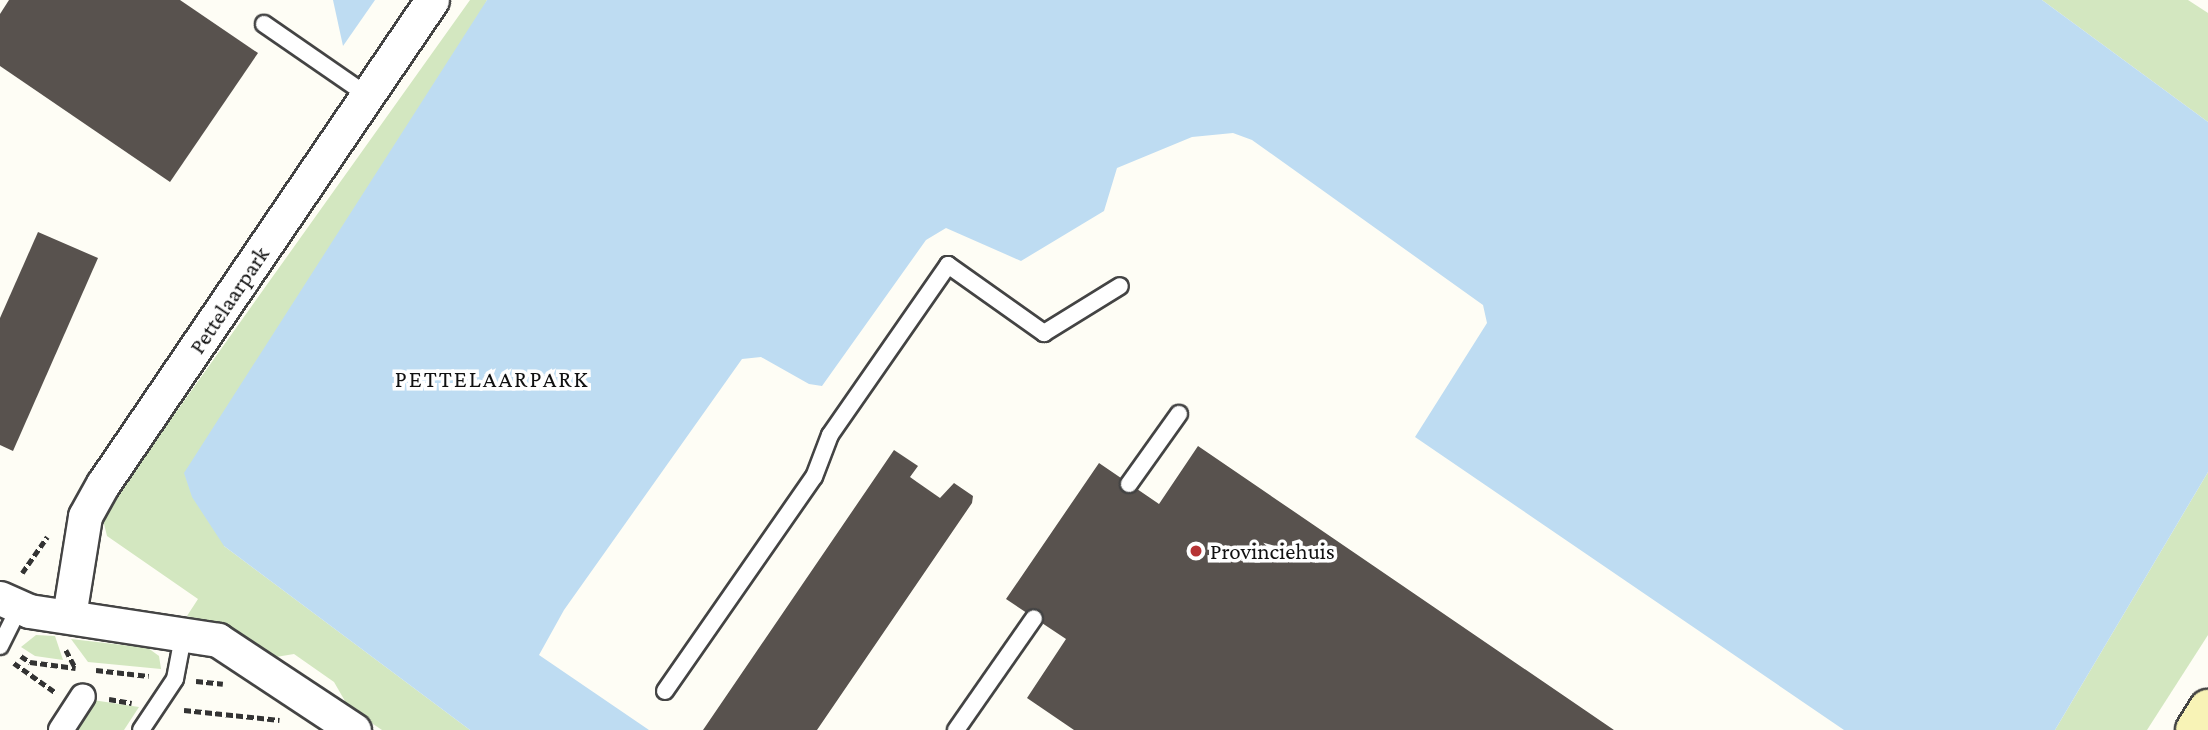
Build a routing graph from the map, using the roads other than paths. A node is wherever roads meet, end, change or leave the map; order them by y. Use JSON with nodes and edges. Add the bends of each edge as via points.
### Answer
{"nodes":[{"id":1,"x":432,"y":0,"type":"edge"},
{"id":2,"x":264,"y":24,"type":"dead end"},
{"id":3,"x":367,"y":95,"type":"junction"},
{"id":4,"x":1120,"y":286,"type":"dead end"},
{"id":5,"x":1179,"y":414,"type":"dead end"},
{"id":6,"x":1129,"y":484,"type":"dead end"},
{"id":7,"x":13,"y":595,"type":"edge"},
{"id":8,"x":69,"y":616,"type":"junction"},
{"id":9,"x":1034,"y":618,"type":"dead end"},
{"id":10,"x":184,"y":632,"type":"junction"},
{"id":11,"x":7,"y":649,"type":"edge"},
{"id":12,"x":666,"y":691,"type":"dead end"},
{"id":13,"x":83,"y":696,"type":"dead end"},
{"id":14,"x":2208,"y":709,"type":"edge"},
{"id":15,"x":352,"y":729,"type":"edge"},
{"id":16,"x":61,"y":730,"type":"edge"},
{"id":17,"x":141,"y":730,"type":"edge"},
{"id":18,"x":956,"y":730,"type":"edge"},
{"id":19,"x":2195,"y":730,"type":"edge"}],
"edges":[{"from":1,"to":3,"type":"street","name":"Pettelaarpark"},
{"from":2,"to":3,"type":"lane"},
{"from":3,"to":8,"type":"street","name":"Pettelaarpark","via":[[85,516]]},
{"from":4,"to":12,"type":"lane","via":[[1044,333],[947,265],[830,435],[814,477]]},
{"from":5,"to":6,"type":"lane"},
{"from":7,"to":8,"type":"street"},
{"from":7,"to":11,"type":"lane"},
{"from":8,"to":10,"type":"street"},
{"from":9,"to":18,"type":"lane"},
{"from":10,"to":15,"type":"street","via":[[226,645]]},
{"from":10,"to":17,"type":"lane","via":[[175,679]]},
{"from":13,"to":16,"type":"street"},
{"from":14,"to":19,"type":"main road"}]}
